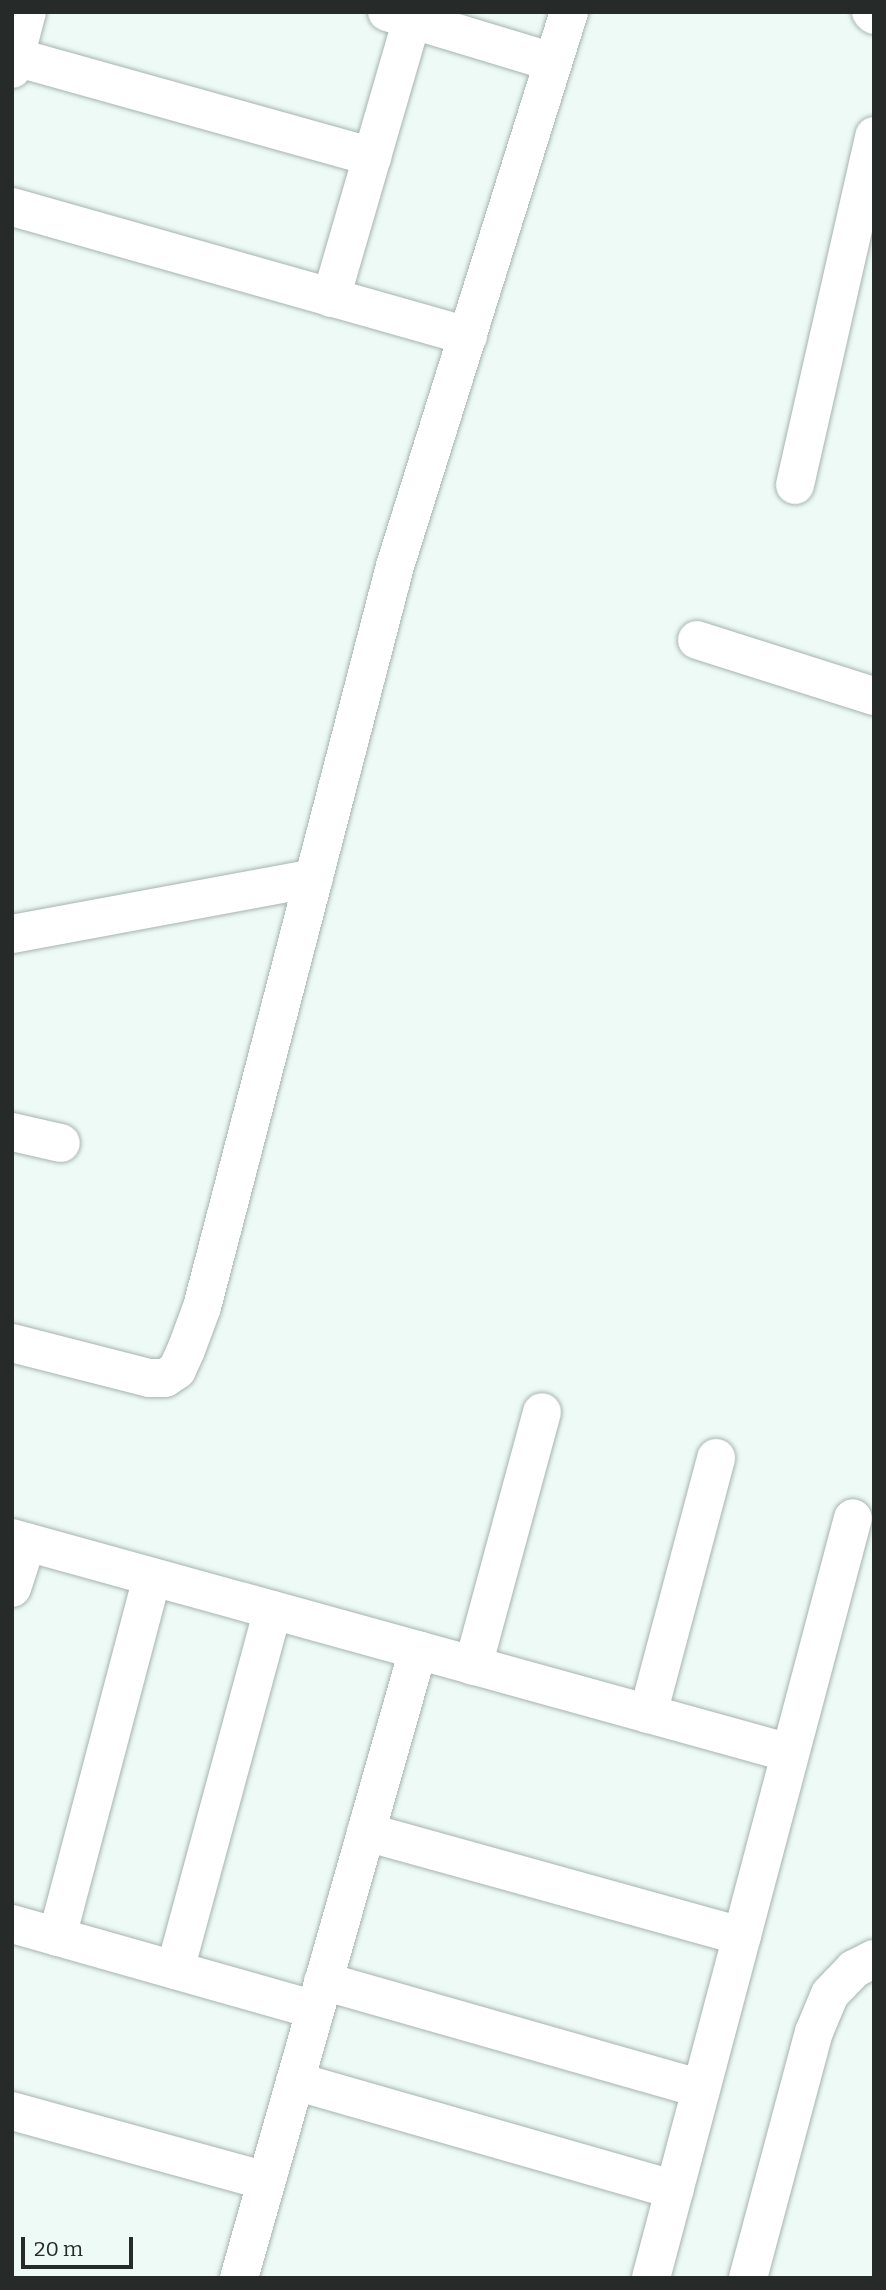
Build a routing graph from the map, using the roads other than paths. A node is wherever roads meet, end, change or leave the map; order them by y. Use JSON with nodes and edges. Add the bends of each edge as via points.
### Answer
{"nodes":[{"id":1,"x":27,"y":12,"type":"edge"},
{"id":2,"x":569,"y":12,"type":"edge"},
{"id":3,"x":404,"y":15,"type":"edge"},
{"id":4,"x":553,"y":62,"type":"junction"},
{"id":5,"x":14,"y":63,"type":"edge"},
{"id":6,"x":874,"y":136,"type":"edge"},
{"id":7,"x":372,"y":157,"type":"junction"},
{"id":8,"x":12,"y":208,"type":"edge"},
{"id":9,"x":331,"y":298,"type":"junction"},
{"id":10,"x":468,"y":336,"type":"junction"},
{"id":11,"x":795,"y":485,"type":"dead end"},
{"id":12,"x":697,"y":640,"type":"dead end"},
{"id":13,"x":874,"y":696,"type":"edge"},
{"id":14,"x":314,"y":878,"type":"junction"},
{"id":15,"x":12,"y":934,"type":"edge"},
{"id":16,"x":12,"y":1132,"type":"edge"},
{"id":17,"x":61,"y":1143,"type":"dead end"},
{"id":18,"x":12,"y":1343,"type":"edge"},
{"id":19,"x":542,"y":1412,"type":"dead end"},
{"id":20,"x":716,"y":1458,"type":"dead end"},
{"id":21,"x":853,"y":1518,"type":"dead end"},
{"id":22,"x":19,"y":1540,"type":"edge"},
{"id":23,"x":152,"y":1577,"type":"junction"},
{"id":24,"x":12,"y":1588,"type":"edge"},
{"id":25,"x":273,"y":1610,"type":"junction"},
{"id":26,"x":418,"y":1650,"type":"junction"},
{"id":27,"x":472,"y":1666,"type":"junction"},
{"id":28,"x":648,"y":1714,"type":"junction"},
{"id":29,"x":790,"y":1754,"type":"junction"},
{"id":30,"x":366,"y":1832,"type":"junction"},
{"id":31,"x":12,"y":1924,"type":"edge"},
{"id":32,"x":57,"y":1937,"type":"junction"},
{"id":33,"x":742,"y":1937,"type":"junction"},
{"id":34,"x":874,"y":1959,"type":"edge"},
{"id":35,"x":175,"y":1970,"type":"junction"},
{"id":36,"x":319,"y":1995,"type":"junction"},
{"id":37,"x":295,"y":2081,"type":"junction"},
{"id":38,"x":701,"y":2090,"type":"junction"},
{"id":39,"x":12,"y":2112,"type":"edge"},
{"id":40,"x":267,"y":2181,"type":"junction"},
{"id":41,"x":675,"y":2190,"type":"junction"},
{"id":42,"x":239,"y":2278,"type":"edge"},
{"id":43,"x":651,"y":2278,"type":"edge"},
{"id":44,"x":748,"y":2278,"type":"edge"}],
"edges":[{"from":1,"to":5,"type":"street"},
{"from":2,"to":4,"type":"street"},
{"from":3,"to":4,"type":"street"},
{"from":3,"to":7,"type":"street"},
{"from":4,"to":10,"type":"street"},
{"from":5,"to":7,"type":"street"},
{"from":6,"to":11,"type":"street"},
{"from":7,"to":9,"type":"street"},
{"from":8,"to":9,"type":"street"},
{"from":9,"to":10,"type":"street"},
{"from":10,"to":14,"type":"street","via":[[395,566]]},
{"from":12,"to":13,"type":"street"},
{"from":14,"to":15,"type":"street"},
{"from":14,"to":18,"type":"street","via":[[202,1307],[177,1370],[165,1378],[149,1378]]},
{"from":16,"to":17,"type":"street"},
{"from":19,"to":27,"type":"street"},
{"from":20,"to":28,"type":"street"},
{"from":21,"to":29,"type":"street"},
{"from":22,"to":23,"type":"street"},
{"from":22,"to":24,"type":"street"},
{"from":23,"to":25,"type":"street"},
{"from":23,"to":32,"type":"street"},
{"from":25,"to":26,"type":"street"},
{"from":25,"to":35,"type":"street"},
{"from":26,"to":27,"type":"street"},
{"from":26,"to":30,"type":"street"},
{"from":27,"to":28,"type":"street"},
{"from":28,"to":29,"type":"street"},
{"from":29,"to":33,"type":"street"},
{"from":30,"to":33,"type":"street"},
{"from":30,"to":36,"type":"street"},
{"from":31,"to":32,"type":"street"},
{"from":32,"to":35,"type":"street"},
{"from":33,"to":38,"type":"street"},
{"from":34,"to":44,"type":"street","via":[[854,1969],[830,1994],[814,2032]]},
{"from":35,"to":36,"type":"street"},
{"from":36,"to":37,"type":"street"},
{"from":36,"to":38,"type":"street"},
{"from":37,"to":40,"type":"street"},
{"from":37,"to":41,"type":"street"},
{"from":38,"to":41,"type":"street"},
{"from":39,"to":40,"type":"street"},
{"from":40,"to":42,"type":"street"},
{"from":41,"to":43,"type":"street"}]}
